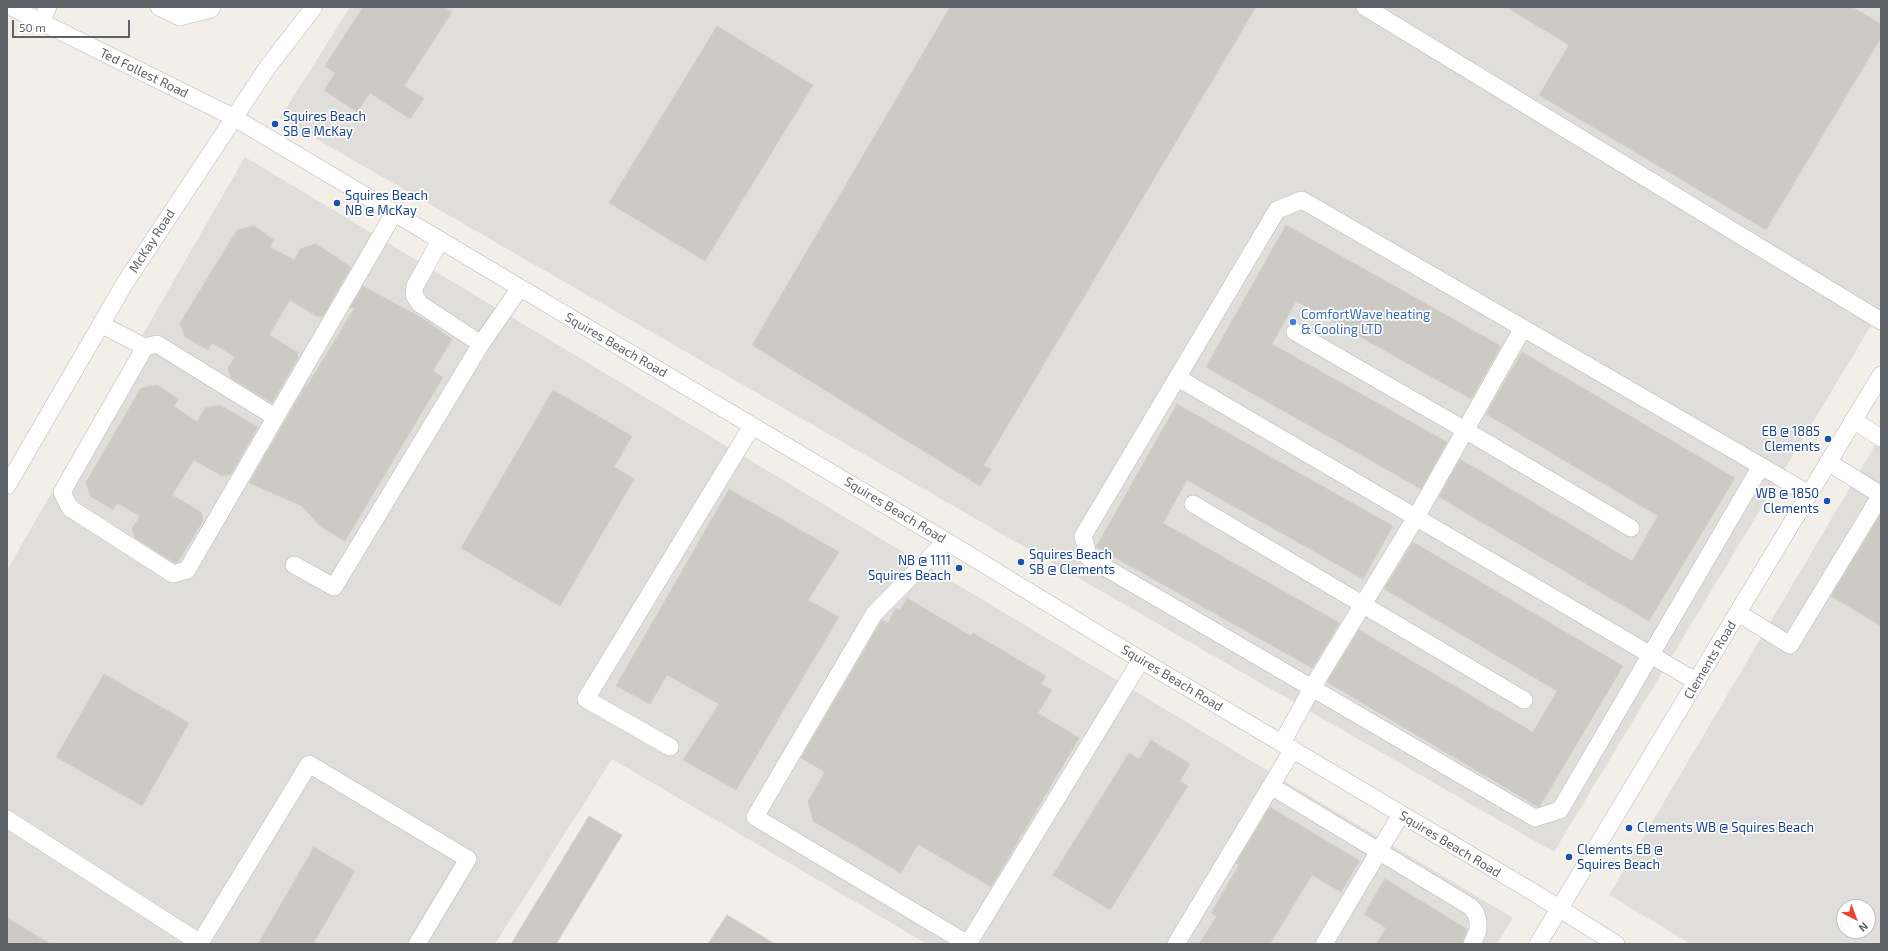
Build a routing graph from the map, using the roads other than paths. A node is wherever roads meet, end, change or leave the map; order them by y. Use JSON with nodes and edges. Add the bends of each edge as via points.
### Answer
{"nodes":[{"id":1,"x":11,"y":7,"type":"edge"},
{"id":2,"x":158,"y":7,"type":"edge"},
{"id":3,"x":212,"y":7,"type":"edge"},
{"id":4,"x":314,"y":7,"type":"edge"},
{"id":5,"x":1365,"y":7,"type":"edge"},
{"id":6,"x":45,"y":15,"type":"edge"},
{"id":7,"x":233,"y":117,"type":"junction"},
{"id":8,"x":394,"y":214,"type":"junction"},
{"id":9,"x":440,"y":241,"type":"junction"},
{"id":10,"x":520,"y":288,"type":"junction"},
{"id":11,"x":1881,"y":322,"type":"edge"},
{"id":12,"x":102,"y":325,"type":"junction"},
{"id":13,"x":1523,"y":328,"type":"junction"},
{"id":14,"x":1295,"y":332,"type":"dead end"},
{"id":15,"x":481,"y":344,"type":"junction"},
{"id":16,"x":145,"y":347,"type":"junction"},
{"id":17,"x":1881,"y":375,"type":"edge"},
{"id":18,"x":1178,"y":378,"type":"junction"},
{"id":19,"x":275,"y":417,"type":"junction"},
{"id":20,"x":1853,"y":420,"type":"junction"},
{"id":21,"x":752,"y":426,"type":"junction"},
{"id":22,"x":1465,"y":430,"type":"junction"},
{"id":23,"x":1881,"y":438,"type":"edge"},
{"id":24,"x":1828,"y":462,"type":"junction"},
{"id":25,"x":1761,"y":466,"type":"junction"},
{"id":26,"x":7,"y":486,"type":"edge"},
{"id":27,"x":1809,"y":494,"type":"junction"},
{"id":28,"x":1881,"y":495,"type":"edge"},
{"id":29,"x":1193,"y":504,"type":"dead end"},
{"id":30,"x":1415,"y":519,"type":"junction"},
{"id":31,"x":1631,"y":528,"type":"dead end"},
{"id":32,"x":946,"y":541,"type":"junction"},
{"id":33,"x":294,"y":565,"type":"dead end"},
{"id":34,"x":1363,"y":604,"type":"junction"},
{"id":35,"x":1738,"y":612,"type":"junction"},
{"id":36,"x":1651,"y":654,"type":"junction"},
{"id":37,"x":1141,"y":660,"type":"junction"},
{"id":38,"x":1697,"y":682,"type":"junction"},
{"id":39,"x":1312,"y":688,"type":"junction"},
{"id":40,"x":1524,"y":700,"type":"dead end"},
{"id":41,"x":1287,"y":746,"type":"junction"},
{"id":42,"x":670,"y":747,"type":"dead end"},
{"id":43,"x":1271,"y":786,"type":"junction"},
{"id":44,"x":1401,"y":814,"type":"junction"},
{"id":45,"x":7,"y":819,"type":"edge"},
{"id":46,"x":1380,"y":851,"type":"junction"},
{"id":47,"x":1559,"y":909,"type":"junction"},
{"id":48,"x":417,"y":944,"type":"edge"},
{"id":49,"x":1176,"y":944,"type":"edge"},
{"id":50,"x":1324,"y":944,"type":"edge"},
{"id":51,"x":1472,"y":944,"type":"edge"},
{"id":52,"x":1538,"y":944,"type":"edge"},
{"id":53,"x":1616,"y":944,"type":"edge"}],
"edges":[{"from":1,"to":6,"type":"street","name":"Ted Follest Road"},
{"from":2,"to":3,"type":"street","via":[[180,17]]},
{"from":4,"to":7,"type":"street","name":"McKay Road"},
{"from":5,"to":11,"type":"street"},
{"from":6,"to":7,"type":"street","name":"Ted Follest Road"},
{"from":7,"to":8,"type":"street","name":"Squires Beach Road"},
{"from":7,"to":12,"type":"street","name":"McKay Road","via":[[125,283]]},
{"from":8,"to":9,"type":"street","name":"Squires Beach Road"},
{"from":8,"to":19,"type":"street"},
{"from":9,"to":10,"type":"street","name":"Squires Beach Road"},
{"from":9,"to":15,"type":"street","via":[[415,286],[414,295],[420,304]]},
{"from":10,"to":15,"type":"street"},
{"from":10,"to":21,"type":"street","name":"Squires Beach Road"},
{"from":12,"to":16,"type":"street"},
{"from":12,"to":26,"type":"street","name":"McKay Road"},
{"from":13,"to":18,"type":"street","via":[[1302,200],[1277,210]]},
{"from":13,"to":22,"type":"street"},
{"from":13,"to":25,"type":"street"},
{"from":14,"to":22,"type":"street"},
{"from":15,"to":33,"type":"street","via":[[334,587]]},
{"from":16,"to":19,"type":"street","via":[[157,344]]},
{"from":16,"to":19,"type":"street","via":[[62,492],[70,508],[173,574],[186,570]]},
{"from":17,"to":20,"type":"street","name":"Clements Road"},
{"from":18,"to":30,"type":"street"},
{"from":18,"to":39,"type":"street","via":[[1083,536],[1089,558]]},
{"from":20,"to":23,"type":"street"},
{"from":20,"to":24,"type":"street","name":"Clements Road"},
{"from":21,"to":32,"type":"street","name":"Squires Beach Road"},
{"from":21,"to":42,"type":"street","via":[[586,699]]},
{"from":22,"to":30,"type":"street"},
{"from":22,"to":31,"type":"street"},
{"from":24,"to":27,"type":"street","name":"Clements Road"},
{"from":24,"to":28,"type":"street"},
{"from":25,"to":27,"type":"street"},
{"from":25,"to":36,"type":"street"},
{"from":27,"to":35,"type":"street","name":"Clements Road"},
{"from":28,"to":35,"type":"street","via":[[1790,645]]},
{"from":29,"to":34,"type":"street"},
{"from":30,"to":34,"type":"street"},
{"from":30,"to":36,"type":"street"},
{"from":32,"to":37,"type":"street","name":"Squires Beach Road"},
{"from":32,"to":37,"type":"street","via":[[874,614],[755,817],[968,944]]},
{"from":34,"to":39,"type":"street"},
{"from":34,"to":40,"type":"street"},
{"from":35,"to":38,"type":"street","name":"Clements Road"},
{"from":36,"to":38,"type":"street"},
{"from":36,"to":39,"type":"street","via":[[1560,810],[1535,818]]},
{"from":37,"to":41,"type":"street","name":"Squires Beach Road"},
{"from":38,"to":47,"type":"street","name":"Clements Road"},
{"from":39,"to":41,"type":"street"},
{"from":41,"to":43,"type":"street"},
{"from":41,"to":44,"type":"street","name":"Squires Beach Road"},
{"from":43,"to":46,"type":"street"},
{"from":43,"to":49,"type":"street"},
{"from":44,"to":46,"type":"street"},
{"from":44,"to":47,"type":"street","name":"Squires Beach Road"},
{"from":45,"to":48,"type":"street","via":[[200,943],[309,764],[468,859]]},
{"from":46,"to":50,"type":"street"},
{"from":46,"to":51,"type":"street","via":[[1471,908],[1478,921],[1478,930]]},
{"from":47,"to":52,"type":"street","name":"Clements Road"},
{"from":47,"to":53,"type":"street","name":"Squires Beach Road"}]}
